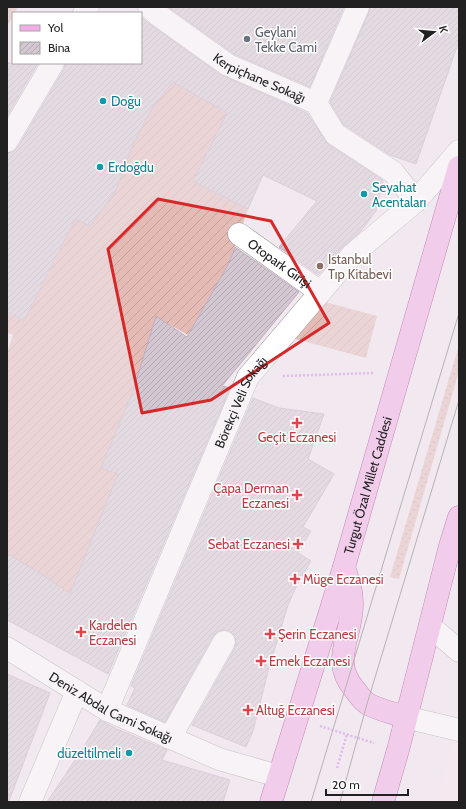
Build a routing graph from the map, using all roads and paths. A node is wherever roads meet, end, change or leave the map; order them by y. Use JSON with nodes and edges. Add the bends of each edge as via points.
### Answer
{"nodes":[{"id":1,"x":149,"y":7,"type":"edge"},
{"id":2,"x":358,"y":7,"type":"edge"},
{"id":3,"x":52,"y":64,"type":"edge"},
{"id":4,"x":316,"y":103,"type":"junction"},
{"id":5,"x":7,"y":141,"type":"edge"},
{"id":6,"x":459,"y":151,"type":"edge"},
{"id":7,"x":459,"y":166,"type":"edge"},
{"id":8,"x":416,"y":201,"type":"junction"},
{"id":9,"x":239,"y":234,"type":"dead end"},
{"id":10,"x":320,"y":292,"type":"junction"},
{"id":11,"x":399,"y":373,"type":"junction"},
{"id":12,"x":248,"y":377,"type":"junction"},
{"id":13,"x":459,"y":517,"type":"edge"},
{"id":14,"x":344,"y":567,"type":"junction"},
{"id":15,"x":430,"y":626,"type":"junction"},
{"id":16,"x":224,"y":642,"type":"dead end"},
{"id":17,"x":7,"y":648,"type":"edge"},
{"id":18,"x":459,"y":651,"type":"edge"},
{"id":19,"x":77,"y":691,"type":"junction"},
{"id":20,"x":107,"y":710,"type":"junction"},
{"id":21,"x":405,"y":717,"type":"junction"},
{"id":22,"x":297,"y":720,"type":"junction"},
{"id":23,"x":459,"y":730,"type":"edge"},
{"id":24,"x":347,"y":734,"type":"junction"},
{"id":25,"x":170,"y":738,"type":"junction"},
{"id":26,"x":398,"y":750,"type":"junction"},
{"id":27,"x":337,"y":768,"type":"dead end"},
{"id":28,"x":278,"y":776,"type":"junction"},
{"id":29,"x":30,"y":802,"type":"edge"},
{"id":30,"x":270,"y":802,"type":"edge"},
{"id":31,"x":383,"y":802,"type":"edge"}],
"edges":[{"from":1,"to":4,"type":"street","name":"Kerpiçhane Sokağı","via":[[170,25],[228,65]]},
{"from":2,"to":4,"type":"street"},
{"from":3,"to":5,"type":"street"},
{"from":4,"to":8,"type":"street","name":"Kerpiçhane Sokağı","via":[[336,134],[393,172]]},
{"from":6,"to":8,"type":"street","name":"Börekçi Veli Sokağı"},
{"from":7,"to":11,"type":"main road","name":"Turgut Özal Millet Caddesi"},
{"from":8,"to":10,"type":"street","name":"Börekçi Veli Sokağı","via":[[352,255]]},
{"from":9,"to":10,"type":"street","name":"Otopark Girişi"},
{"from":10,"to":12,"type":"street","name":"Börekçi Veli Sokağı"},
{"from":11,"to":12,"type":"path"},
{"from":11,"to":14,"type":"main road","name":"Turgut Özal Millet Caddesi"},
{"from":12,"to":20,"type":"street","name":"Börekçi Veli Sokağı"},
{"from":13,"to":15,"type":"main road"},
{"from":14,"to":21,"type":"main road","via":[[351,586],[352,603],[343,668],[348,682],[367,704]]},
{"from":14,"to":22,"type":"main road","name":"Turgut Özal Millet Caddesi"},
{"from":15,"to":18,"type":"street"},
{"from":15,"to":21,"type":"main road"},
{"from":16,"to":25,"type":"street"},
{"from":17,"to":19,"type":"street","name":"Deniz Abdal Cami Sokağı"},
{"from":19,"to":20,"type":"street","name":"Deniz Abdal Cami Sokağı"},
{"from":19,"to":29,"type":"street"},
{"from":20,"to":25,"type":"street","name":"Deniz Abdal Cami Sokağı"},
{"from":21,"to":23,"type":"street"},
{"from":21,"to":26,"type":"main road"},
{"from":22,"to":24,"type":"path"},
{"from":22,"to":28,"type":"main road","name":"Turgut Özal Millet Caddesi"},
{"from":24,"to":26,"type":"path"},
{"from":24,"to":27,"type":"path"},
{"from":25,"to":28,"type":"street","name":"Deniz Abdal Cami Sokağı","via":[[219,759]]},
{"from":26,"to":31,"type":"main road"},
{"from":28,"to":30,"type":"main road","name":"Turgut Özal Millet Caddesi"}]}
